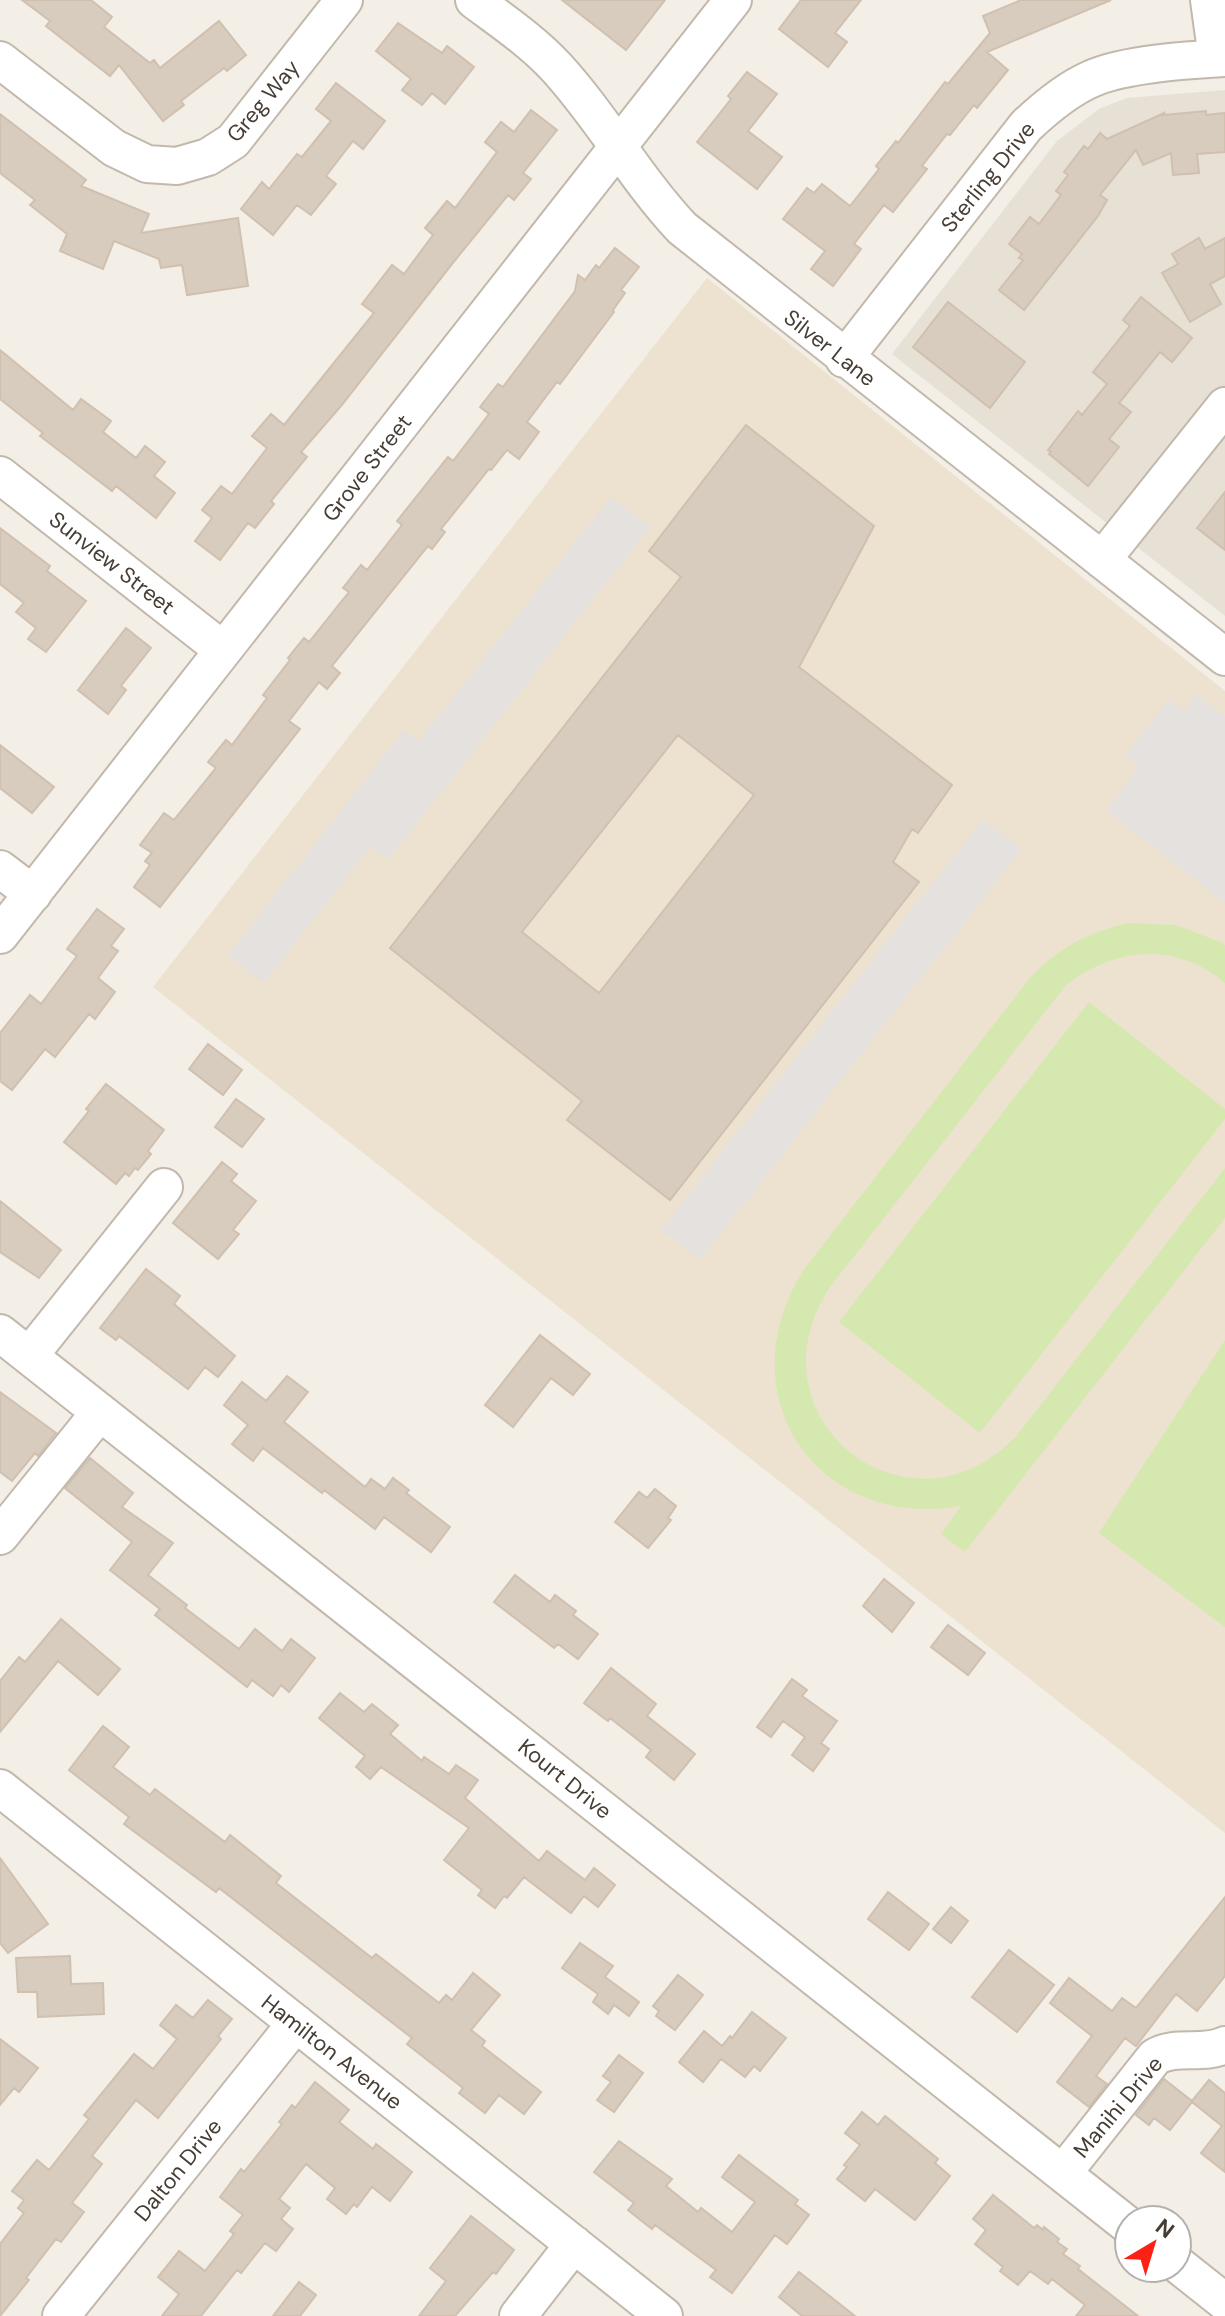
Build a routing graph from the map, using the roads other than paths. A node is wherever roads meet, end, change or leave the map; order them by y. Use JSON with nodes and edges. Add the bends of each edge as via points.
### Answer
{"nodes":[{"id":1,"x":344,"y":0,"type":"edge"},
{"id":2,"x":474,"y":0,"type":"edge"},
{"id":3,"x":733,"y":0,"type":"edge"},
{"id":4,"x":1209,"y":0,"type":"edge"},
{"id":5,"x":1221,"y":58,"type":"edge"},
{"id":6,"x":0,"y":60,"type":"edge"},
{"id":7,"x":618,"y":149,"type":"junction"},
{"id":8,"x":844,"y":359,"type":"junction"},
{"id":9,"x":1225,"y":406,"type":"edge"},
{"id":10,"x":0,"y":475,"type":"edge"},
{"id":11,"x":1102,"y":560,"type":"junction"},
{"id":12,"x":223,"y":650,"type":"junction"},
{"id":13,"x":1225,"y":657,"type":"edge"},
{"id":14,"x":0,"y":869,"type":"edge"},
{"id":15,"x":33,"y":894,"type":"junction"},
{"id":16,"x":0,"y":935,"type":"edge"},
{"id":17,"x":164,"y":1187,"type":"dead end"},
{"id":18,"x":0,"y":1333,"type":"edge"},
{"id":19,"x":29,"y":1356,"type":"junction"},
{"id":20,"x":100,"y":1412,"type":"junction"},
{"id":21,"x":0,"y":1536,"type":"edge"},
{"id":22,"x":0,"y":1788,"type":"edge"},
{"id":23,"x":296,"y":2023,"type":"junction"},
{"id":24,"x":1225,"y":2045,"type":"edge"},
{"id":25,"x":1063,"y":2173,"type":"junction"},
{"id":26,"x":1113,"y":2213,"type":"edge"},
{"id":27,"x":574,"y":2244,"type":"junction"},
{"id":28,"x":1193,"y":2271,"type":"edge"},
{"id":29,"x":1218,"y":2283,"type":"edge"},
{"id":30,"x":61,"y":2316,"type":"edge"},
{"id":31,"x":518,"y":2316,"type":"edge"},
{"id":32,"x":664,"y":2316,"type":"edge"}],
"edges":[{"from":1,"to":6,"type":"street","name":"Greg Way","via":[[233,141],[208,157],[177,166],[147,164],[114,148]]},
{"from":2,"to":7,"type":"street","name":"Silver Lane","via":[[554,65]]},
{"from":3,"to":7,"type":"street","name":"Grove Street"},
{"from":4,"to":5,"type":"street"},
{"from":5,"to":8,"type":"street","name":"Sterling Drive","via":[[1117,70],[1051,102],[1026,126]]},
{"from":7,"to":8,"type":"street","name":"Silver Lane","via":[[682,228]]},
{"from":7,"to":12,"type":"street","name":"Grove Street"},
{"from":8,"to":11,"type":"street","name":"Silver Lane"},
{"from":9,"to":11,"type":"street"},
{"from":10,"to":12,"type":"street","name":"Sunview Street"},
{"from":11,"to":13,"type":"street","name":"Silver Lane"},
{"from":12,"to":15,"type":"street","name":"Grove Street"},
{"from":14,"to":15,"type":"street"},
{"from":15,"to":16,"type":"street","name":"Grove Street"},
{"from":17,"to":19,"type":"street"},
{"from":18,"to":19,"type":"street","name":"Kourt Drive"},
{"from":19,"to":20,"type":"street","name":"Kourt Drive"},
{"from":20,"to":21,"type":"street"},
{"from":20,"to":25,"type":"street","name":"Kourt Drive"},
{"from":22,"to":23,"type":"street","name":"Hamilton Avenue"},
{"from":23,"to":27,"type":"street","name":"Hamilton Avenue"},
{"from":23,"to":30,"type":"street","name":"Dalton Drive"},
{"from":24,"to":25,"type":"street","name":"Manihi Drive","via":[[1205,2051],[1169,2050],[1155,2057]]},
{"from":25,"to":26,"type":"street","name":"Kourt Drive"},
{"from":27,"to":31,"type":"street"},
{"from":27,"to":32,"type":"street","name":"Hamilton Avenue"},
{"from":28,"to":29,"type":"street"}]}
